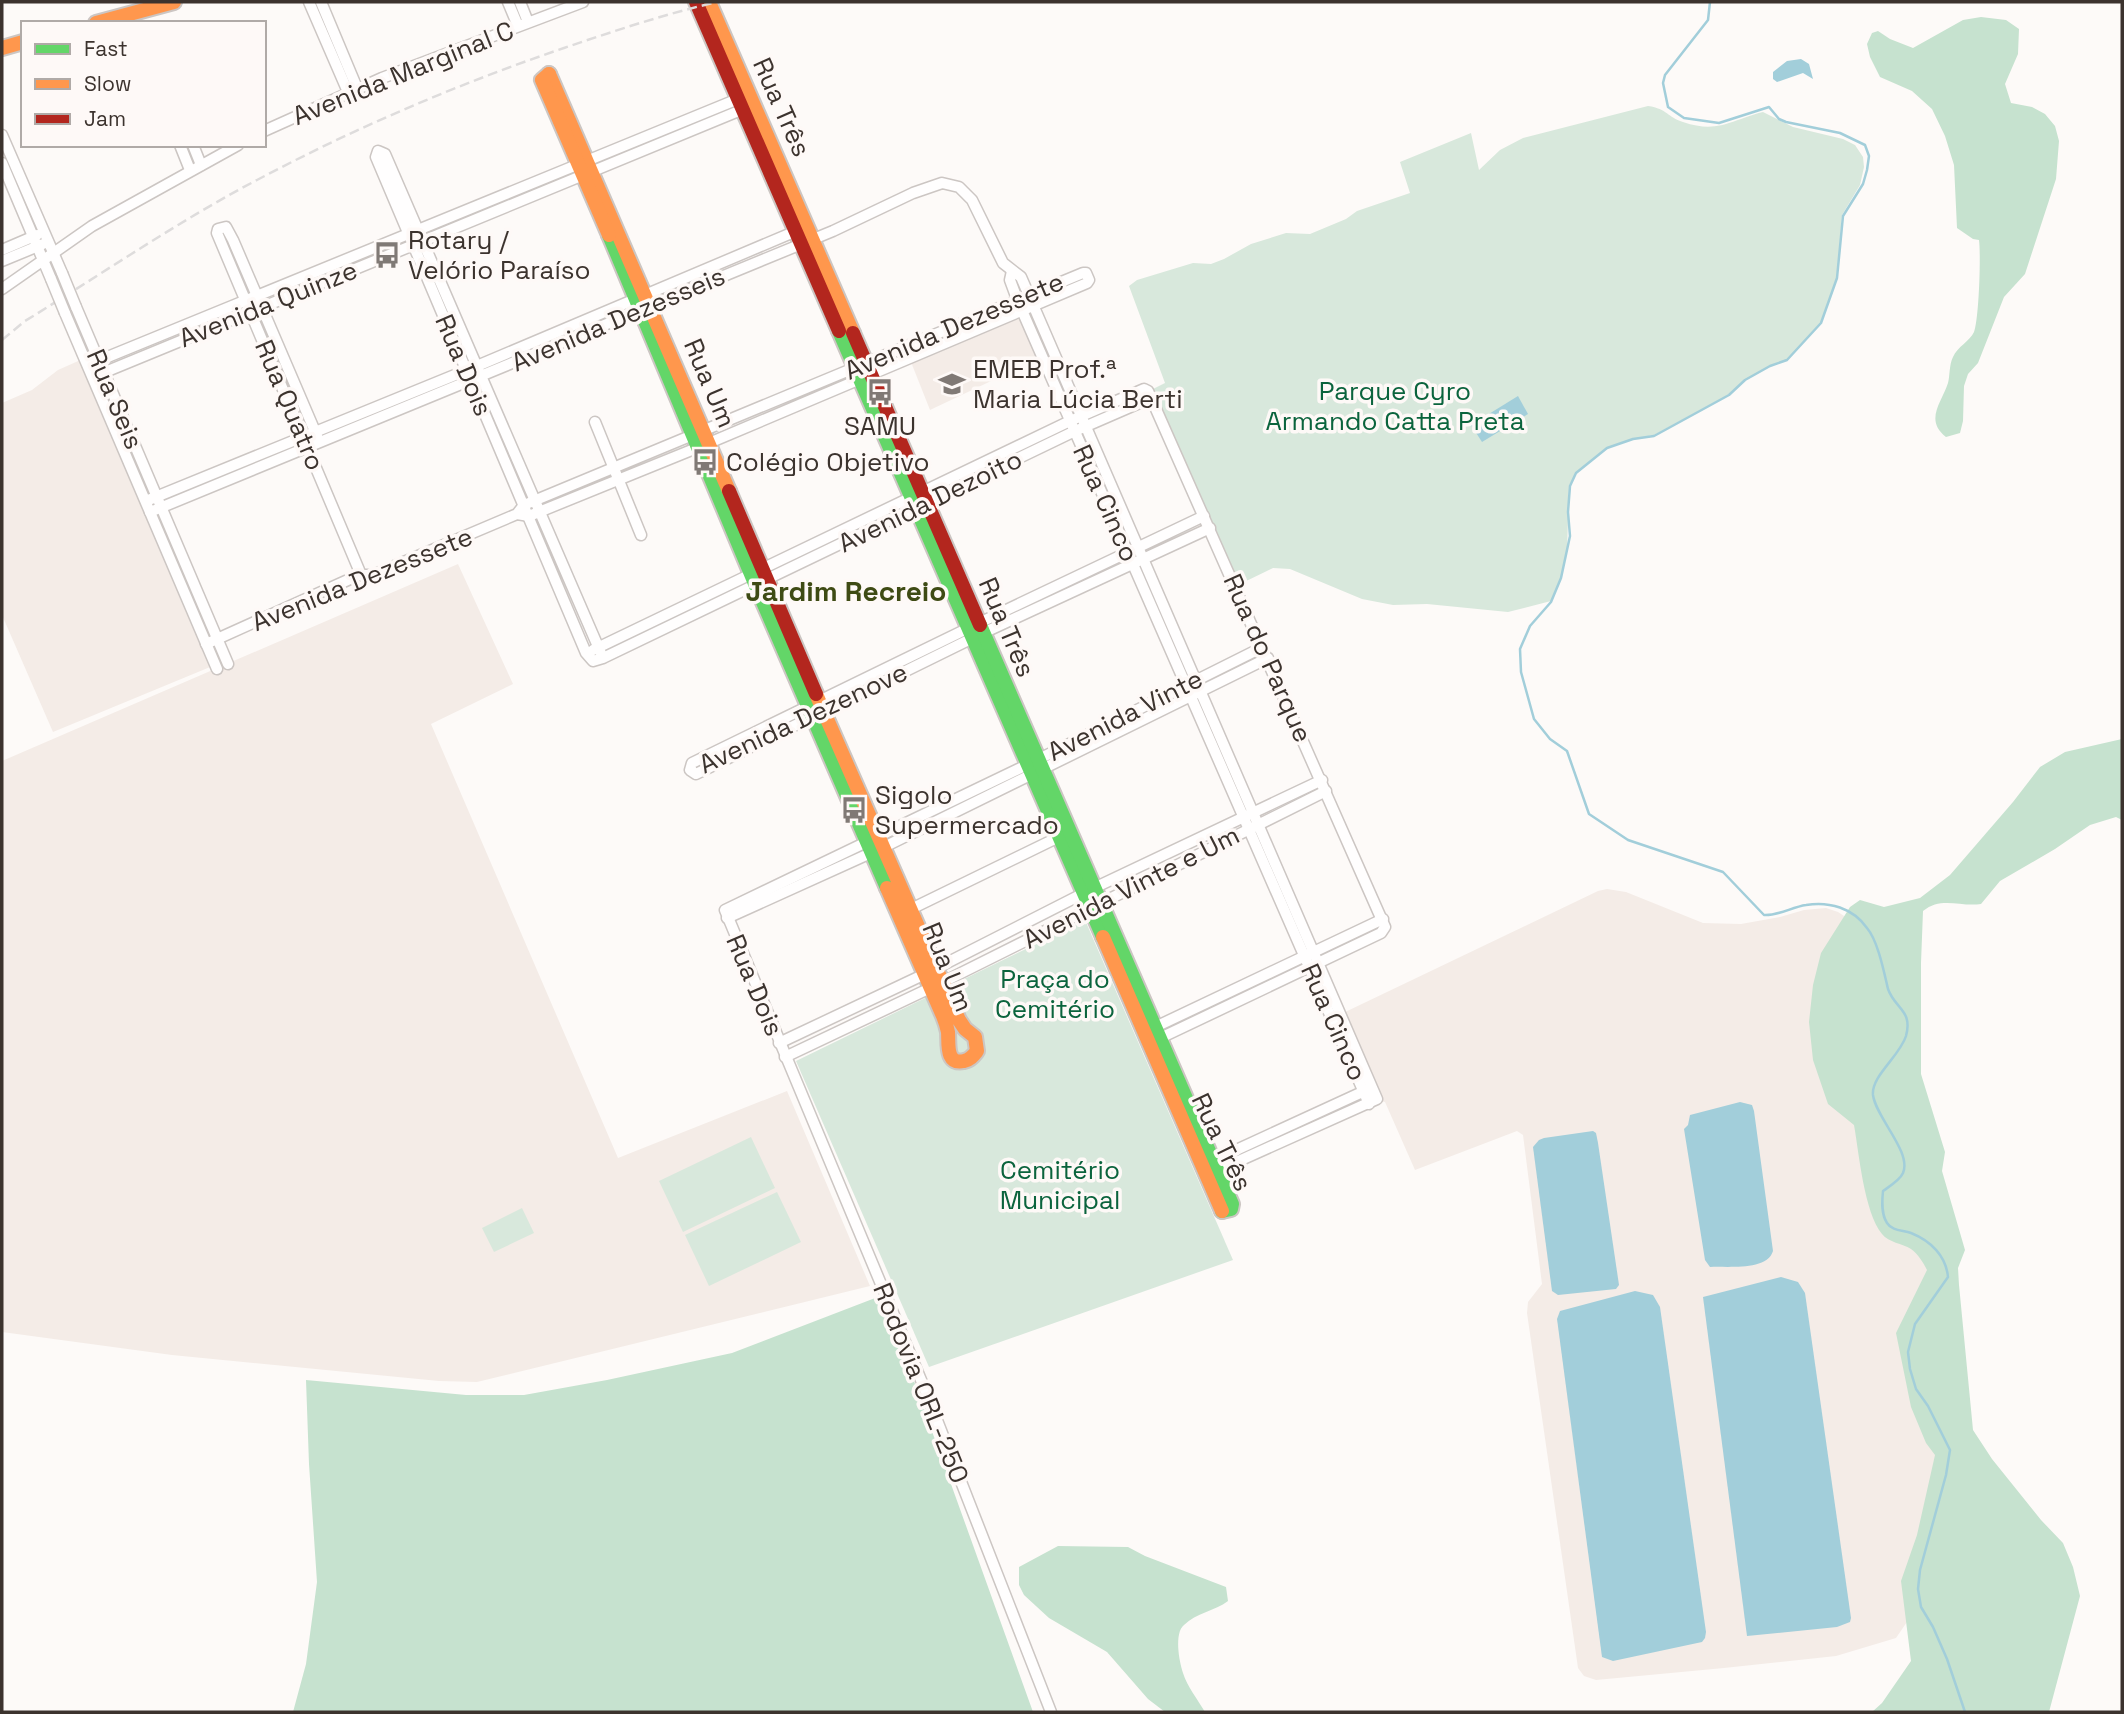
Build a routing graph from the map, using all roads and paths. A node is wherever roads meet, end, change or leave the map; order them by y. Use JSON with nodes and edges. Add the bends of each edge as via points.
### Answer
{"nodes":[{"id":1,"x":174,"y":2,"type":"edge"},
{"id":2,"x":309,"y":2,"type":"edge"},
{"id":3,"x":321,"y":2,"type":"edge"},
{"id":4,"x":508,"y":2,"type":"edge"},
{"id":5,"x":520,"y":2,"type":"edge"},
{"id":6,"x":583,"y":2,"type":"edge"},
{"id":7,"x":696,"y":2,"type":"edge"},
{"id":8,"x":709,"y":2,"type":"edge"},
{"id":9,"x":133,"y":18,"type":"edge"},
{"id":10,"x":111,"y":21,"type":"edge"},
{"id":11,"x":523,"y":24,"type":"junction"},
{"id":12,"x":21,"y":43,"type":"edge"},
{"id":13,"x":2,"y":48,"type":"edge"},
{"id":14,"x":353,"y":90,"type":"junction"},
{"id":15,"x":747,"y":102,"type":"junction"},
{"id":16,"x":266,"y":130,"type":"edge"},
{"id":17,"x":2,"y":135,"type":"edge"},
{"id":18,"x":181,"y":147,"type":"edge"},
{"id":19,"x":193,"y":147,"type":"edge"},
{"id":20,"x":234,"y":147,"type":"edge"},
{"id":21,"x":2,"y":163,"type":"edge"},
{"id":22,"x":201,"y":165,"type":"junction"},
{"id":23,"x":585,"y":168,"type":"junction"},
{"id":24,"x":190,"y":170,"type":"junction"},
{"id":25,"x":805,"y":234,"type":"junction"},
{"id":26,"x":46,"y":237,"type":"junction"},
{"id":27,"x":416,"y":237,"type":"junction"},
{"id":28,"x":233,"y":240,"type":"junction"},
{"id":29,"x":35,"y":242,"type":"junction"},
{"id":30,"x":222,"y":244,"type":"junction"},
{"id":31,"x":2,"y":250,"type":"edge"},
{"id":32,"x":53,"y":253,"type":"junction"},
{"id":33,"x":43,"y":259,"type":"junction"},
{"id":34,"x":2,"y":261,"type":"edge"},
{"id":35,"x":1012,"y":271,"type":"junction"},
{"id":36,"x":2,"y":289,"type":"edge"},
{"id":37,"x":1028,"y":294,"type":"junction"},
{"id":38,"x":257,"y":297,"type":"junction"},
{"id":39,"x":1017,"y":299,"type":"junction"},
{"id":40,"x":643,"y":302,"type":"junction"},
{"id":41,"x":248,"y":306,"type":"junction"},
{"id":42,"x":1033,"y":306,"type":"junction"},
{"id":43,"x":262,"y":307,"type":"junction"},
{"id":44,"x":1022,"y":309,"type":"junction"},
{"id":45,"x":99,"y":361,"type":"junction"},
{"id":46,"x":88,"y":365,"type":"junction"},
{"id":47,"x":863,"y":370,"type":"junction"},
{"id":48,"x":104,"y":373,"type":"junction"},
{"id":49,"x":474,"y":373,"type":"junction"},
{"id":50,"x":93,"y":377,"type":"junction"},
{"id":51,"x":1150,"y":394,"type":"joint"},
{"id":52,"x":1079,"y":421,"type":"junction"},
{"id":53,"x":594,"y":422,"type":"dead end"},
{"id":54,"x":315,"y":431,"type":"junction"},
{"id":55,"x":1075,"y":431,"type":"junction"},
{"id":56,"x":303,"y":436,"type":"junction"},
{"id":57,"x":702,"y":439,"type":"junction"},
{"id":58,"x":320,"y":443,"type":"junction"},
{"id":59,"x":308,"y":447,"type":"junction"},
{"id":60,"x":614,"y":468,"type":"junction"},
{"id":61,"x":975,"y":473,"type":"junction"},
{"id":62,"x":618,"y":479,"type":"junction"},
{"id":63,"x":156,"y":496,"type":"junction"},
{"id":64,"x":535,"y":500,"type":"junction"},
{"id":65,"x":146,"y":501,"type":"junction"},
{"id":66,"x":920,"y":501,"type":"junction"},
{"id":67,"x":161,"y":508,"type":"junction"},
{"id":68,"x":521,"y":509,"type":"junction"},
{"id":69,"x":540,"y":511,"type":"junction"},
{"id":70,"x":150,"y":512,"type":"junction"},
{"id":71,"x":877,"y":515,"type":"junction"},
{"id":72,"x":529,"y":516,"type":"junction"},
{"id":73,"x":1205,"y":516,"type":"junction"},
{"id":74,"x":882,"y":525,"type":"junction"},
{"id":75,"x":1210,"y":528,"type":"junction"},
{"id":76,"x":641,"y":535,"type":"dead end"},
{"id":77,"x":1138,"y":547,"type":"junction"},
{"id":78,"x":1127,"y":552,"type":"junction"},
{"id":79,"x":1143,"y":558,"type":"junction"},
{"id":80,"x":1132,"y":563,"type":"junction"},
{"id":81,"x":359,"y":575,"type":"junction"},
{"id":82,"x":1077,"y":576,"type":"junction"},
{"id":83,"x":759,"y":578,"type":"junction"},
{"id":84,"x":1082,"y":587,"type":"junction"},
{"id":85,"x":975,"y":631,"type":"junction"},
{"id":86,"x":209,"y":637,"type":"junction"},
{"id":87,"x":1263,"y":647,"type":"junction"},
{"id":88,"x":586,"y":653,"type":"joint"},
{"id":89,"x":599,"y":655,"type":"junction"},
{"id":90,"x":1268,"y":658,"type":"junction"},
{"id":91,"x":228,"y":664,"type":"dead end"},
{"id":92,"x":217,"y":669,"type":"dead end"},
{"id":93,"x":1196,"y":679,"type":"junction"},
{"id":94,"x":1185,"y":684,"type":"junction"},
{"id":95,"x":1202,"y":691,"type":"junction"},
{"id":96,"x":1191,"y":697,"type":"junction"},
{"id":97,"x":817,"y":708,"type":"junction"},
{"id":98,"x":1035,"y":767,"type":"junction"},
{"id":99,"x":1322,"y":780,"type":"junction"},
{"id":100,"x":1326,"y":791,"type":"junction"},
{"id":101,"x":1253,"y":818,"type":"junction"},
{"id":102,"x":1249,"y":828,"type":"junction"},
{"id":103,"x":1064,"y":835,"type":"junction"},
{"id":104,"x":876,"y":844,"type":"junction"},
{"id":105,"x":1088,"y":891,"type":"junction"},
{"id":106,"x":1095,"y":906,"type":"junction"},
{"id":107,"x":911,"y":909,"type":"junction"},
{"id":108,"x":726,"y":915,"type":"joint"},
{"id":109,"x":1312,"y":959,"type":"junction"},
{"id":110,"x":933,"y":978,"type":"junction"},
{"id":111,"x":1151,"y":1036,"type":"junction"},
{"id":112,"x":779,"y":1043,"type":"junction"},
{"id":113,"x":785,"y":1057,"type":"junction"},
{"id":114,"x":1368,"y":1089,"type":"junction"},
{"id":115,"x":1209,"y":1168,"type":"junction"},
{"id":116,"x":1051,"y":1712,"type":"edge"}],
"edges":[{"from":1,"to":9,"type":"street"},
{"from":2,"to":14,"type":"street"},
{"from":3,"to":14,"type":"street"},
{"from":4,"to":11,"type":"street"},
{"from":5,"to":11,"type":"street"},
{"from":6,"to":11,"type":"street","name":"Avenida Marginal C"},
{"from":7,"to":15,"type":"street","name":"Rua Três"},
{"from":8,"to":15,"type":"street","name":"Rua Três"},
{"from":9,"to":10,"type":"street"},
{"from":11,"to":14,"type":"street","name":"Avenida Marginal C"},
{"from":12,"to":13,"type":"street"},
{"from":14,"to":16,"type":"street","name":"Avenida Marginal C"},
{"from":15,"to":23,"type":"street","name":"Avenida Quinze"},
{"from":15,"to":25,"type":"street","name":"Rua Três"},
{"from":17,"to":26,"type":"street","name":"Rua Seis"},
{"from":18,"to":24,"type":"street"},
{"from":19,"to":22,"type":"street"},
{"from":20,"to":22,"type":"street"},
{"from":21,"to":29,"type":"street","name":"Rua Seis"},
{"from":22,"to":24,"type":"street"},
{"from":23,"to":23,"type":"street","name":"Rua Um","via":[[551,75],[545,75],[542,80]]},
{"from":23,"to":27,"type":"street","name":"Avenida Quinze"},
{"from":23,"to":40,"type":"street","name":"Rua Um"},
{"from":24,"to":32,"type":"street"},
{"from":25,"to":35,"type":"street","name":"Avenida Dezesseis","via":[[875,213],[942,183],[959,187],[972,200],[1003,263]]},
{"from":25,"to":40,"type":"street","name":"Avenida Dezesseis"},
{"from":25,"to":47,"type":"street","name":"Rua Três"},
{"from":26,"to":29,"type":"street"},
{"from":26,"to":32,"type":"street","name":"Rua Seis"},
{"from":27,"to":27,"type":"street","name":"Rua Dois","via":[[385,154],[378,151],[376,157]]},
{"from":27,"to":38,"type":"street","name":"Avenida Quinze"},
{"from":27,"to":43,"type":"street","name":"Avenida Quinze"},
{"from":27,"to":49,"type":"street","name":"Rua Dois"},
{"from":28,"to":30,"type":"street"},
{"from":28,"to":30,"type":"street","via":[[226,227],[218,229]]},
{"from":28,"to":38,"type":"street","name":"Rua Quatro"},
{"from":29,"to":31,"type":"street"},
{"from":29,"to":33,"type":"street","name":"Rua Seis"},
{"from":29,"to":34,"type":"street"},
{"from":30,"to":41,"type":"street","name":"Rua Quatro"},
{"from":32,"to":33,"type":"street"},
{"from":32,"to":45,"type":"street","name":"Rua Seis","bridge":true},
{"from":33,"to":36,"type":"street"},
{"from":33,"to":46,"type":"street","name":"Rua Seis","bridge":true},
{"from":35,"to":37,"type":"street","name":"Rua Cinco","via":[[1021,277]]},
{"from":35,"to":39,"type":"street","name":"Rua Cinco","via":[[1010,280]]},
{"from":37,"to":39,"type":"street","name":"Avenida Dezessete"},
{"from":37,"to":42,"type":"street","name":"Rua Cinco"},
{"from":37,"to":42,"type":"street","name":"Avenida Dezessete","via":[[1083,272],[1088,276],[1087,283]]},
{"from":38,"to":41,"type":"street","name":"Avenida Quinze"},
{"from":38,"to":43,"type":"street","name":"Rua Quatro"},
{"from":39,"to":44,"type":"street","name":"Rua Cinco"},
{"from":39,"to":47,"type":"street","name":"Avenida Dezessete"},
{"from":40,"to":49,"type":"street","name":"Avenida Dezesseis"},
{"from":40,"to":57,"type":"street","name":"Rua Um"},
{"from":41,"to":43,"type":"street","name":"Avenida Quinze"},
{"from":41,"to":45,"type":"street","name":"Avenida Quinze"},
{"from":41,"to":48,"type":"street","name":"Avenida Quinze"},
{"from":41,"to":56,"type":"street","name":"Rua Quatro"},
{"from":42,"to":44,"type":"street","name":"Avenida Dezessete"},
{"from":42,"to":52,"type":"street","name":"Rua Cinco"},
{"from":43,"to":54,"type":"street","name":"Rua Quatro"},
{"from":44,"to":47,"type":"street","name":"Avenida Dezessete"},
{"from":44,"to":52,"type":"street","name":"Rua Cinco"},
{"from":45,"to":46,"type":"street","name":"Avenida Quinze"},
{"from":45,"to":48,"type":"street","name":"Rua Seis"},
{"from":46,"to":50,"type":"street","name":"Rua Seis"},
{"from":47,"to":57,"type":"street","name":"Avenida Dezessete"},
{"from":47,"to":66,"type":"street","name":"Rua Três"},
{"from":48,"to":50,"type":"street","name":"Avenida Quinze"},
{"from":48,"to":63,"type":"street","name":"Rua Seis"},
{"from":49,"to":54,"type":"street","name":"Avenida Dezesseis"},
{"from":49,"to":58,"type":"street","name":"Avenida Dezesseis"},
{"from":49,"to":64,"type":"street","name":"Rua Dois"},
{"from":49,"to":68,"type":"street","name":"Rua Dois"},
{"from":50,"to":65,"type":"street","name":"Rua Seis"},
{"from":51,"to":52,"type":"street","name":"Avenida Dezoito"},
{"from":51,"to":73,"type":"street","name":"Rua do Parque"},
{"from":52,"to":55,"type":"street","name":"Avenida Dezoito"},
{"from":52,"to":61,"type":"street","name":"Avenida Dezoito"},
{"from":52,"to":77,"type":"street","name":"Rua Cinco"},
{"from":53,"to":60,"type":"street"},
{"from":54,"to":56,"type":"street","name":"Avenida Dezesseis"},
{"from":54,"to":58,"type":"street","name":"Rua Quatro"},
{"from":55,"to":61,"type":"street","name":"Avenida Dezoito"},
{"from":55,"to":78,"type":"street","name":"Rua Cinco"},
{"from":56,"to":59,"type":"street","name":"Rua Quatro"},
{"from":56,"to":63,"type":"street","name":"Avenida Dezesseis"},
{"from":57,"to":60,"type":"street","name":"Avenida Dezessete"},
{"from":57,"to":62,"type":"street","name":"Avenida Dezessete"},
{"from":57,"to":83,"type":"street","name":"Rua Um"},
{"from":58,"to":59,"type":"street","name":"Avenida Dezesseis"},
{"from":59,"to":67,"type":"street","name":"Avenida Dezesseis"},
{"from":59,"to":81,"type":"street","name":"Rua Quatro"},
{"from":60,"to":62,"type":"street"},
{"from":60,"to":64,"type":"street","name":"Avenida Dezessete"},
{"from":61,"to":66,"type":"street","name":"Avenida Dezoito"},
{"from":62,"to":69,"type":"street","name":"Avenida Dezessete"},
{"from":62,"to":76,"type":"street"},
{"from":63,"to":65,"type":"street","name":"Avenida Dezesseis"},
{"from":63,"to":67,"type":"street","name":"Rua Seis"},
{"from":64,"to":68,"type":"street","name":"Avenida Dezessete"},
{"from":64,"to":69,"type":"street","name":"Rua Dois"},
{"from":65,"to":70,"type":"street","name":"Rua Seis"},
{"from":66,"to":71,"type":"street","name":"Avenida Dezoito"},
{"from":66,"to":74,"type":"street","name":"Avenida Dezoito"},
{"from":66,"to":85,"type":"street","name":"Rua Três"},
{"from":67,"to":70,"type":"street","name":"Avenida Dezesseis"},
{"from":67,"to":86,"type":"street","name":"Rua Seis"},
{"from":68,"to":72,"type":"street","name":"Rua Dois"},
{"from":68,"to":81,"type":"street","name":"Avenida Dezessete","via":[[373,575]]},
{"from":69,"to":72,"type":"street","name":"Avenida Dezessete"},
{"from":69,"to":89,"type":"street","name":"Rua Dois"},
{"from":70,"to":86,"type":"street","name":"Rua Seis"},
{"from":71,"to":74,"type":"street"},
{"from":71,"to":83,"type":"street","name":"Avenida Dezoito"},
{"from":72,"to":88,"type":"street","name":"Rua Dois"},
{"from":73,"to":75,"type":"street","name":"Rua do Parque"},
{"from":73,"to":77,"type":"street","name":"Avenida Dezenove"},
{"from":74,"to":83,"type":"street","name":"Avenida Dezoito"},
{"from":75,"to":79,"type":"street","name":"Avenida Dezenove"},
{"from":75,"to":87,"type":"street","name":"Rua do Parque"},
{"from":77,"to":78,"type":"street","name":"Avenida Dezenove"},
{"from":77,"to":79,"type":"street","name":"Rua Cinco"},
{"from":78,"to":80,"type":"street","name":"Rua Cinco"},
{"from":78,"to":82,"type":"street","name":"Avenida Dezenove"},
{"from":79,"to":80,"type":"street","name":"Avenida Dezenove"},
{"from":79,"to":93,"type":"street","name":"Rua Cinco"},
{"from":80,"to":84,"type":"street","name":"Avenida Dezenove"},
{"from":80,"to":94,"type":"street","name":"Rua Cinco"},
{"from":81,"to":86,"type":"street","name":"Avenida Dezessete"},
{"from":82,"to":84,"type":"street"},
{"from":82,"to":85,"type":"street","name":"Avenida Dezenove"},
{"from":83,"to":89,"type":"street","name":"Avenida Dezoito"},
{"from":83,"to":97,"type":"street","name":"Rua Um"},
{"from":84,"to":85,"type":"street","name":"Avenida Dezenove"},
{"from":85,"to":97,"type":"street","name":"Avenida Dezenove"},
{"from":85,"to":98,"type":"street","name":"Rua Três"},
{"from":86,"to":91,"type":"street","name":"Rua Seis"},
{"from":86,"to":92,"type":"street","name":"Rua Seis"},
{"from":87,"to":90,"type":"street","name":"Rua do Parque"},
{"from":87,"to":93,"type":"street","name":"Avenida Vinte"},
{"from":88,"to":89,"type":"street","name":"Avenida Dezoito"},
{"from":90,"to":95,"type":"street","name":"Avenida Vinte"},
{"from":90,"to":99,"type":"street","name":"Rua do Parque"},
{"from":93,"to":94,"type":"street","name":"Avenida Vinte"},
{"from":93,"to":95,"type":"street","name":"Rua Cinco"},
{"from":94,"to":96,"type":"street","name":"Rua Cinco"},
{"from":94,"to":98,"type":"street","name":"Avenida Vinte"},
{"from":95,"to":96,"type":"street","name":"Avenida Vinte"},
{"from":95,"to":101,"type":"street","name":"Rua Cinco"},
{"from":96,"to":98,"type":"street","name":"Avenida Vinte"},
{"from":96,"to":101,"type":"street","name":"Rua Cinco"},
{"from":97,"to":97,"type":"street","name":"Avenida Dezenove","via":[[692,763],[690,770],[696,774]]},
{"from":97,"to":104,"type":"street","name":"Rua Um"},
{"from":98,"to":103,"type":"street","name":"Rua Três"},
{"from":98,"to":104,"type":"street","name":"Avenida Vinte"},
{"from":99,"to":100,"type":"street","name":"Rua do Parque"},
{"from":99,"to":101,"type":"street","name":"Avenida Vinte e Um"},
{"from":100,"to":101,"type":"street","name":"Avenida Vinte e Um"},
{"from":100,"to":109,"type":"street","name":"Rua do Parque","via":[[1384,923],[1381,933]]},
{"from":101,"to":102,"type":"street","name":"Avenida Vinte e Um"},
{"from":101,"to":105,"type":"street","name":"Avenida Vinte e Um"},
{"from":101,"to":109,"type":"street","name":"Rua Cinco"},
{"from":102,"to":106,"type":"street","name":"Avenida Vinte e Um"},
{"from":102,"to":109,"type":"street","name":"Rua Cinco"},
{"from":103,"to":105,"type":"street","name":"Rua Três"},
{"from":103,"to":107,"type":"street"},
{"from":104,"to":107,"type":"street","name":"Rua Um"},
{"from":104,"to":108,"type":"street","name":"Avenida Vinte","via":[[727,908]]},
{"from":104,"to":110,"type":"street","name":"Rua Um"},
{"from":105,"to":106,"type":"street","name":"Rua Três"},
{"from":105,"to":110,"type":"street","name":"Avenida Vinte e Um"},
{"from":106,"to":110,"type":"street","name":"Avenida Vinte e Um"},
{"from":106,"to":111,"type":"street","name":"Rua Três"},
{"from":107,"to":110,"type":"street","name":"Rua Um"},
{"from":108,"to":112,"type":"street","name":"Rua Dois"},
{"from":109,"to":111,"type":"street"},
{"from":109,"to":114,"type":"street","name":"Rua Cinco"},
{"from":110,"to":110,"type":"street","name":"Rua Um","via":[[948,1034],[947,1047],[960,1062],[968,1060],[977,1051],[977,1041]]},
{"from":110,"to":112,"type":"street","name":"Avenida Vinte e Um"},
{"from":110,"to":113,"type":"street","name":"Avenida Vinte e Um"},
{"from":111,"to":115,"type":"street","name":"Rua Três"},
{"from":112,"to":113,"type":"street","name":"Rua Dois"},
{"from":113,"to":116,"type":"street","name":"Rodovia ORL-250","via":[[926,1392]]},
{"from":114,"to":115,"type":"street"},
{"from":114,"to":115,"type":"street","name":"Rua Cinco","via":[[1373,1102]]}]}
